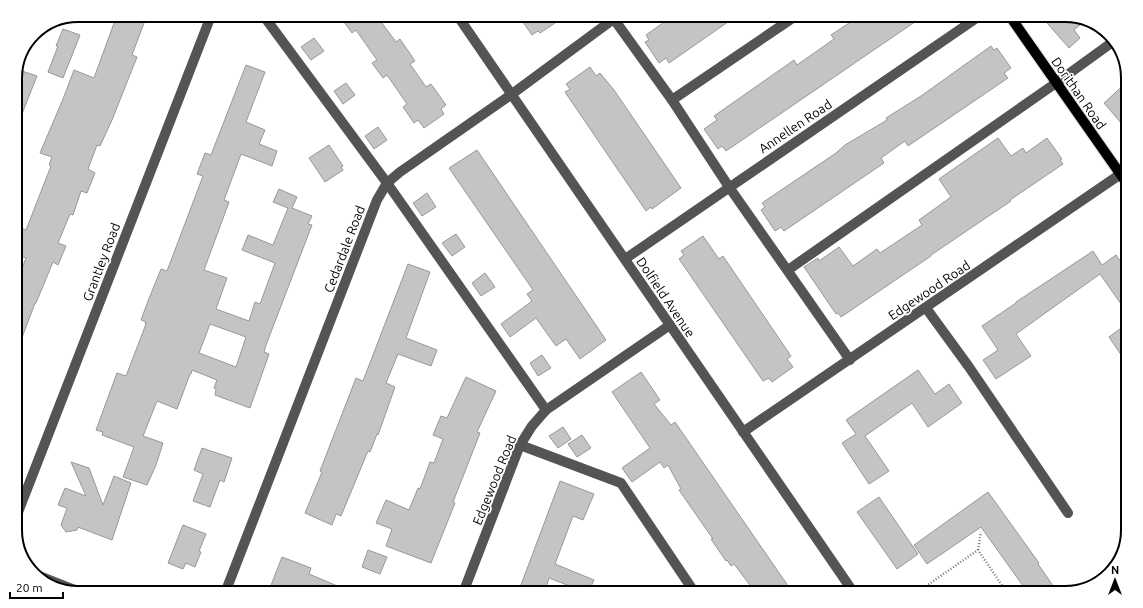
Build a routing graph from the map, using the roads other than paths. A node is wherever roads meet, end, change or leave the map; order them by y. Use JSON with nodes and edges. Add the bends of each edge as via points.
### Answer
{"nodes":[{"id":1,"x":209,"y":22,"type":"edge"},
{"id":2,"x":268,"y":22,"type":"edge"},
{"id":3,"x":463,"y":22,"type":"edge"},
{"id":4,"x":607,"y":22,"type":"edge"},
{"id":5,"x":619,"y":22,"type":"edge"},
{"id":6,"x":786,"y":22,"type":"edge"},
{"id":7,"x":971,"y":22,"type":"edge"},
{"id":8,"x":1014,"y":22,"type":"edge"},
{"id":9,"x":1109,"y":44,"type":"edge"},
{"id":10,"x":1056,"y":83,"type":"junction"},
{"id":11,"x":512,"y":94,"type":"junction"},
{"id":12,"x":672,"y":100,"type":"junction"},
{"id":13,"x":1121,"y":168,"type":"edge"},
{"id":14,"x":1121,"y":174,"type":"edge"},
{"id":15,"x":386,"y":184,"type":"junction"},
{"id":16,"x":730,"y":187,"type":"junction"},
{"id":17,"x":625,"y":259,"type":"junction"},
{"id":18,"x":788,"y":270,"type":"junction"},
{"id":19,"x":926,"y":308,"type":"junction"},
{"id":20,"x":670,"y":325,"type":"junction"},
{"id":21,"x":850,"y":360,"type":"junction"},
{"id":22,"x":546,"y":410,"type":"junction"},
{"id":23,"x":744,"y":432,"type":"junction"},
{"id":24,"x":520,"y":445,"type":"junction"},
{"id":25,"x":22,"y":502,"type":"edge"},
{"id":26,"x":1068,"y":513,"type":"dead end"},
{"id":27,"x":228,"y":586,"type":"edge"},
{"id":28,"x":467,"y":586,"type":"edge"},
{"id":29,"x":690,"y":586,"type":"edge"},
{"id":30,"x":849,"y":586,"type":"edge"}],
"edges":[{"from":1,"to":25,"type":"street","name":"Grantley Road"},
{"from":2,"to":15,"type":"street"},
{"from":3,"to":11,"type":"street","name":"Dolfield Avenue"},
{"from":4,"to":11,"type":"street","name":"Cedardale Road"},
{"from":5,"to":12,"type":"street"},
{"from":6,"to":12,"type":"street"},
{"from":7,"to":16,"type":"street","name":"Annellen Road"},
{"from":8,"to":10,"type":"main road","name":"Dorithan Road"},
{"from":9,"to":10,"type":"street"},
{"from":10,"to":13,"type":"main road","name":"Dorithan Road"},
{"from":10,"to":18,"type":"street"},
{"from":11,"to":15,"type":"street","name":"Cedardale Road"},
{"from":11,"to":17,"type":"street","name":"Dolfield Avenue"},
{"from":12,"to":16,"type":"street"},
{"from":14,"to":19,"type":"street","name":"Edgewood Road"},
{"from":15,"to":22,"type":"street"},
{"from":15,"to":27,"type":"street","name":"Cedardale Road","via":[[377,200]]},
{"from":16,"to":17,"type":"street","name":"Annellen Road"},
{"from":16,"to":18,"type":"street"},
{"from":17,"to":20,"type":"street","name":"Dolfield Avenue"},
{"from":18,"to":21,"type":"street"},
{"from":19,"to":21,"type":"street","name":"Edgewood Road"},
{"from":19,"to":26,"type":"street"},
{"from":20,"to":22,"type":"street","name":"Edgewood Road"},
{"from":20,"to":23,"type":"street","name":"Dolfield Avenue"},
{"from":21,"to":23,"type":"street","name":"Edgewood Road"},
{"from":22,"to":24,"type":"street","name":"Edgewood Road"},
{"from":23,"to":30,"type":"street","name":"Dolfield Avenue"},
{"from":24,"to":28,"type":"street","name":"Edgewood Road"},
{"from":24,"to":29,"type":"street","via":[[621,483]]}]}
